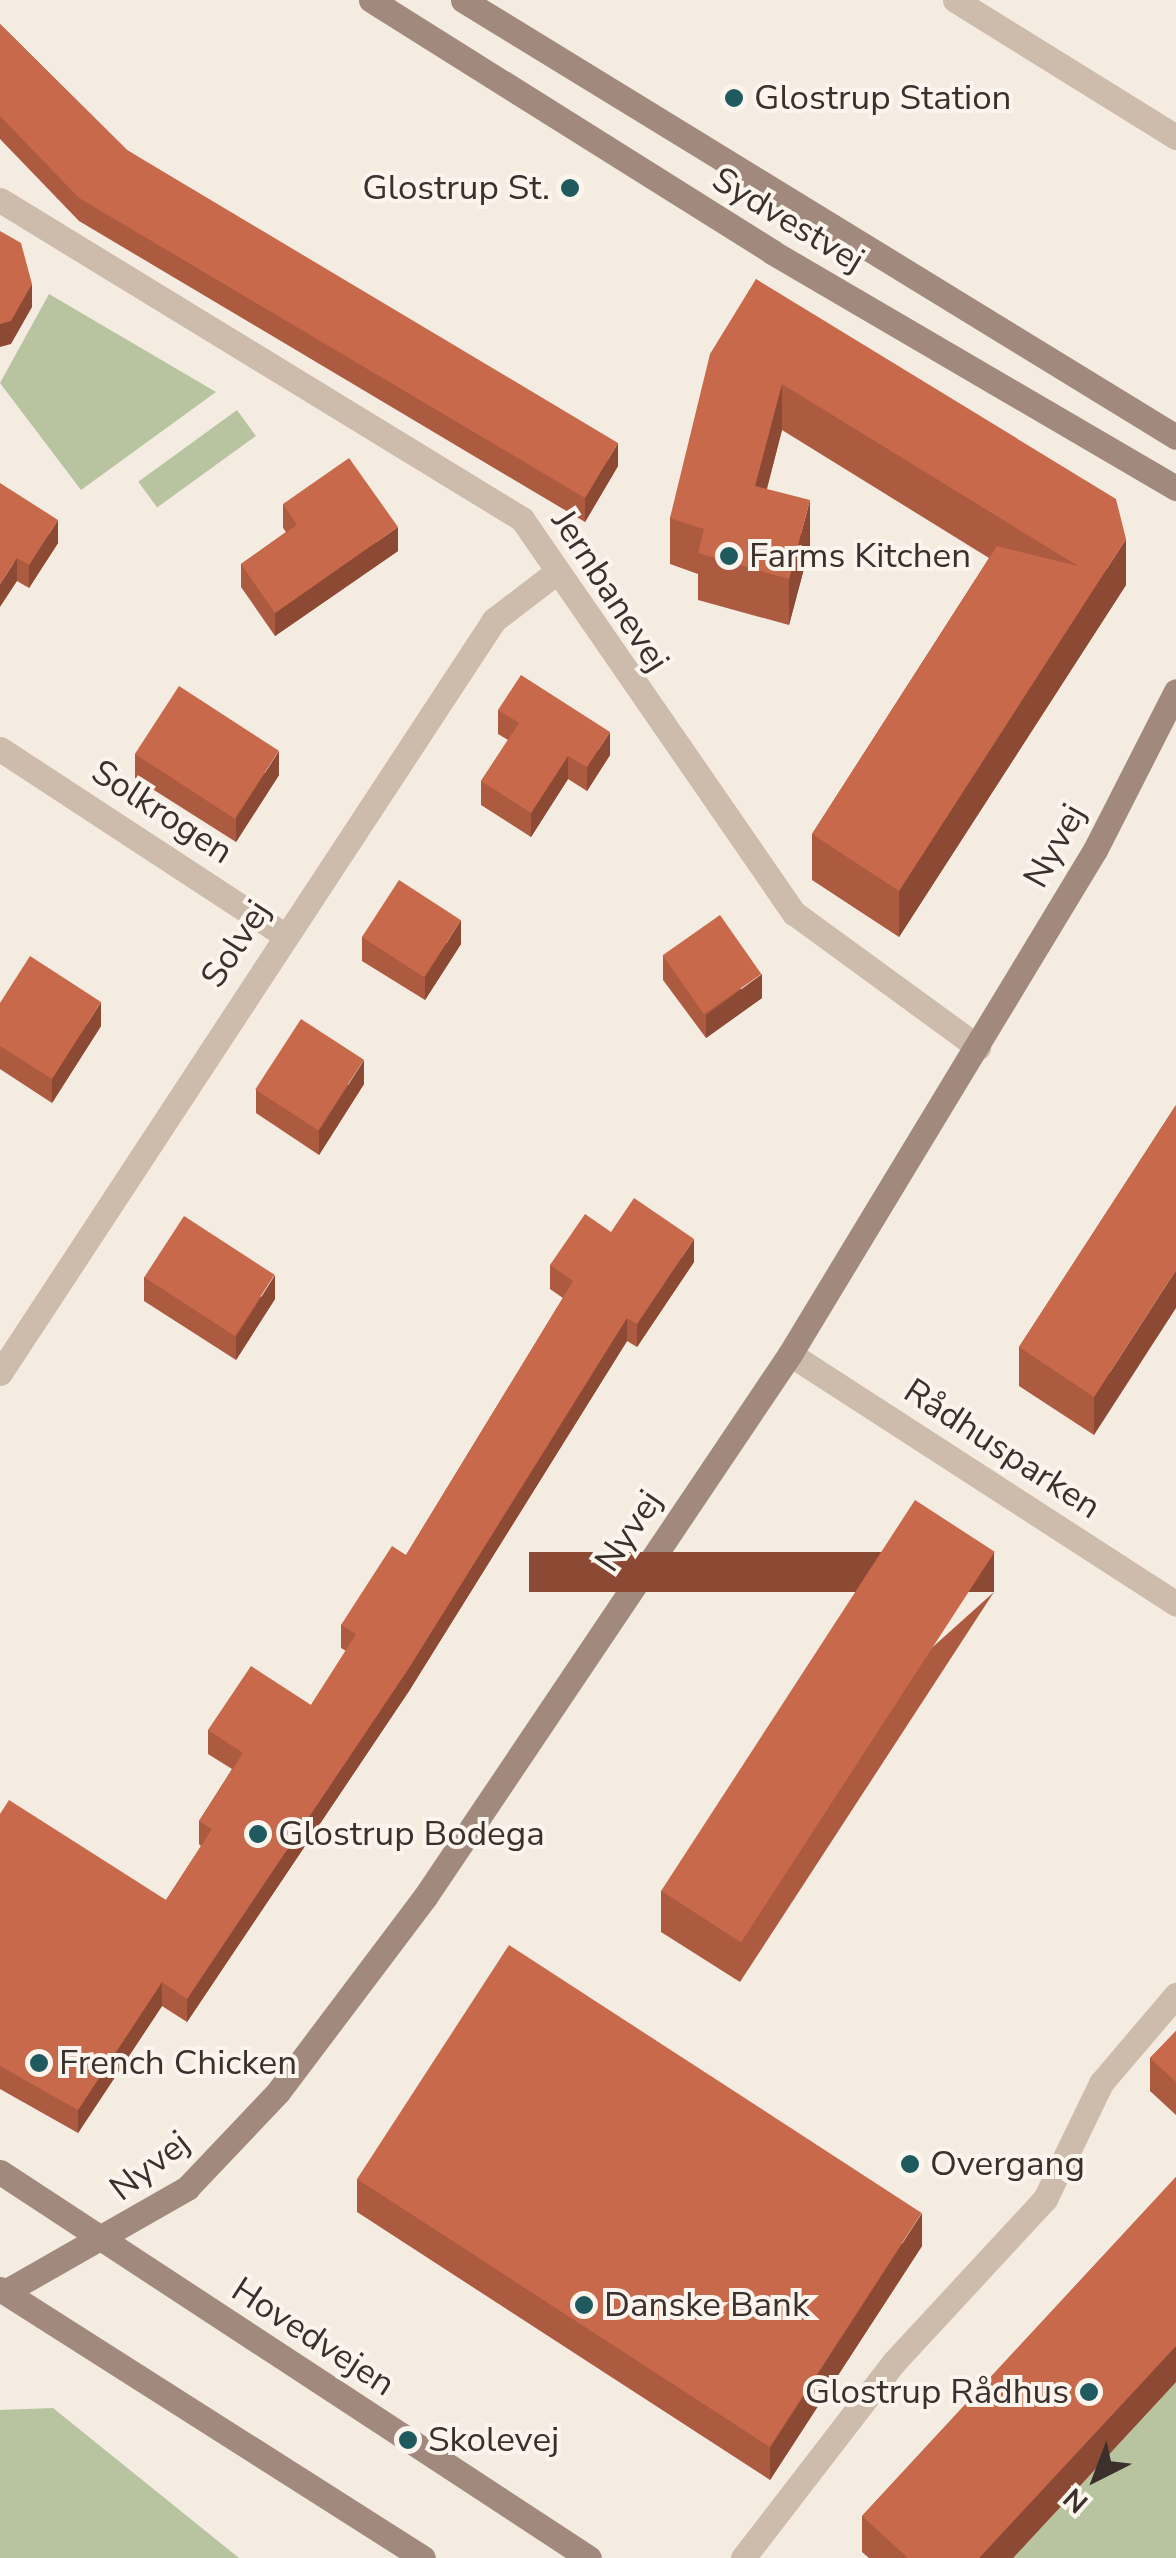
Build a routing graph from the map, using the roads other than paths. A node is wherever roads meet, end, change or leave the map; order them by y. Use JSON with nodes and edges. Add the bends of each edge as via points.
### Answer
{"nodes":[{"id":1,"x":371,"y":0,"type":"edge"},
{"id":2,"x":463,"y":0,"type":"edge"},
{"id":3,"x":955,"y":0,"type":"edge"},
{"id":4,"x":1176,"y":137,"type":"edge"},
{"id":5,"x":0,"y":200,"type":"edge"},
{"id":6,"x":1176,"y":436,"type":"edge"},
{"id":7,"x":1176,"y":488,"type":"edge"},
{"id":8,"x":554,"y":574,"type":"junction"},
{"id":9,"x":1176,"y":690,"type":"edge"},
{"id":10,"x":0,"y":749,"type":"edge"},
{"id":11,"x":284,"y":934,"type":"junction"},
{"id":12,"x":978,"y":1047,"type":"junction"},
{"id":13,"x":790,"y":1354,"type":"junction"},
{"id":14,"x":0,"y":1373,"type":"edge"},
{"id":15,"x":1176,"y":1604,"type":"edge"},
{"id":16,"x":1176,"y":1995,"type":"edge"},
{"id":17,"x":0,"y":2172,"type":"edge"},
{"id":18,"x":106,"y":2242,"type":"junction"},
{"id":19,"x":2,"y":2292,"type":"edge"},
{"id":20,"x":423,"y":2558,"type":"edge"},
{"id":21,"x":589,"y":2558,"type":"edge"},
{"id":22,"x":743,"y":2558,"type":"edge"}],
"edges":[{"from":1,"to":7,"type":"street","name":"Sydvestvej","via":[[772,252]]},
{"from":2,"to":6,"type":"street","name":"Sydvestvej"},
{"from":3,"to":4,"type":"street"},
{"from":5,"to":8,"type":"street","name":"Jernbanevej","via":[[522,519]]},
{"from":8,"to":11,"type":"street","name":"Solvej","via":[[494,620]]},
{"from":8,"to":12,"type":"street","name":"Jernbanevej","via":[[794,914]]},
{"from":9,"to":12,"type":"street","name":"Nyvej"},
{"from":10,"to":11,"type":"street","name":"Solkrogen"},
{"from":11,"to":14,"type":"street","name":"Solvej"},
{"from":12,"to":13,"type":"street","name":"Nyvej"},
{"from":13,"to":15,"type":"street","name":"Rådhusparken"},
{"from":13,"to":18,"type":"street","name":"Nyvej","via":[[352,1996],[240,2136],[186,2188]]},
{"from":16,"to":22,"type":"street","via":[[1101,2083],[1045,2199],[894,2362]]},
{"from":17,"to":18,"type":"street","name":"Hovedvejen"},
{"from":18,"to":19,"type":"street","name":"Nyvej"},
{"from":18,"to":21,"type":"street","name":"Hovedvejen"},
{"from":19,"to":20,"type":"street"}]}
